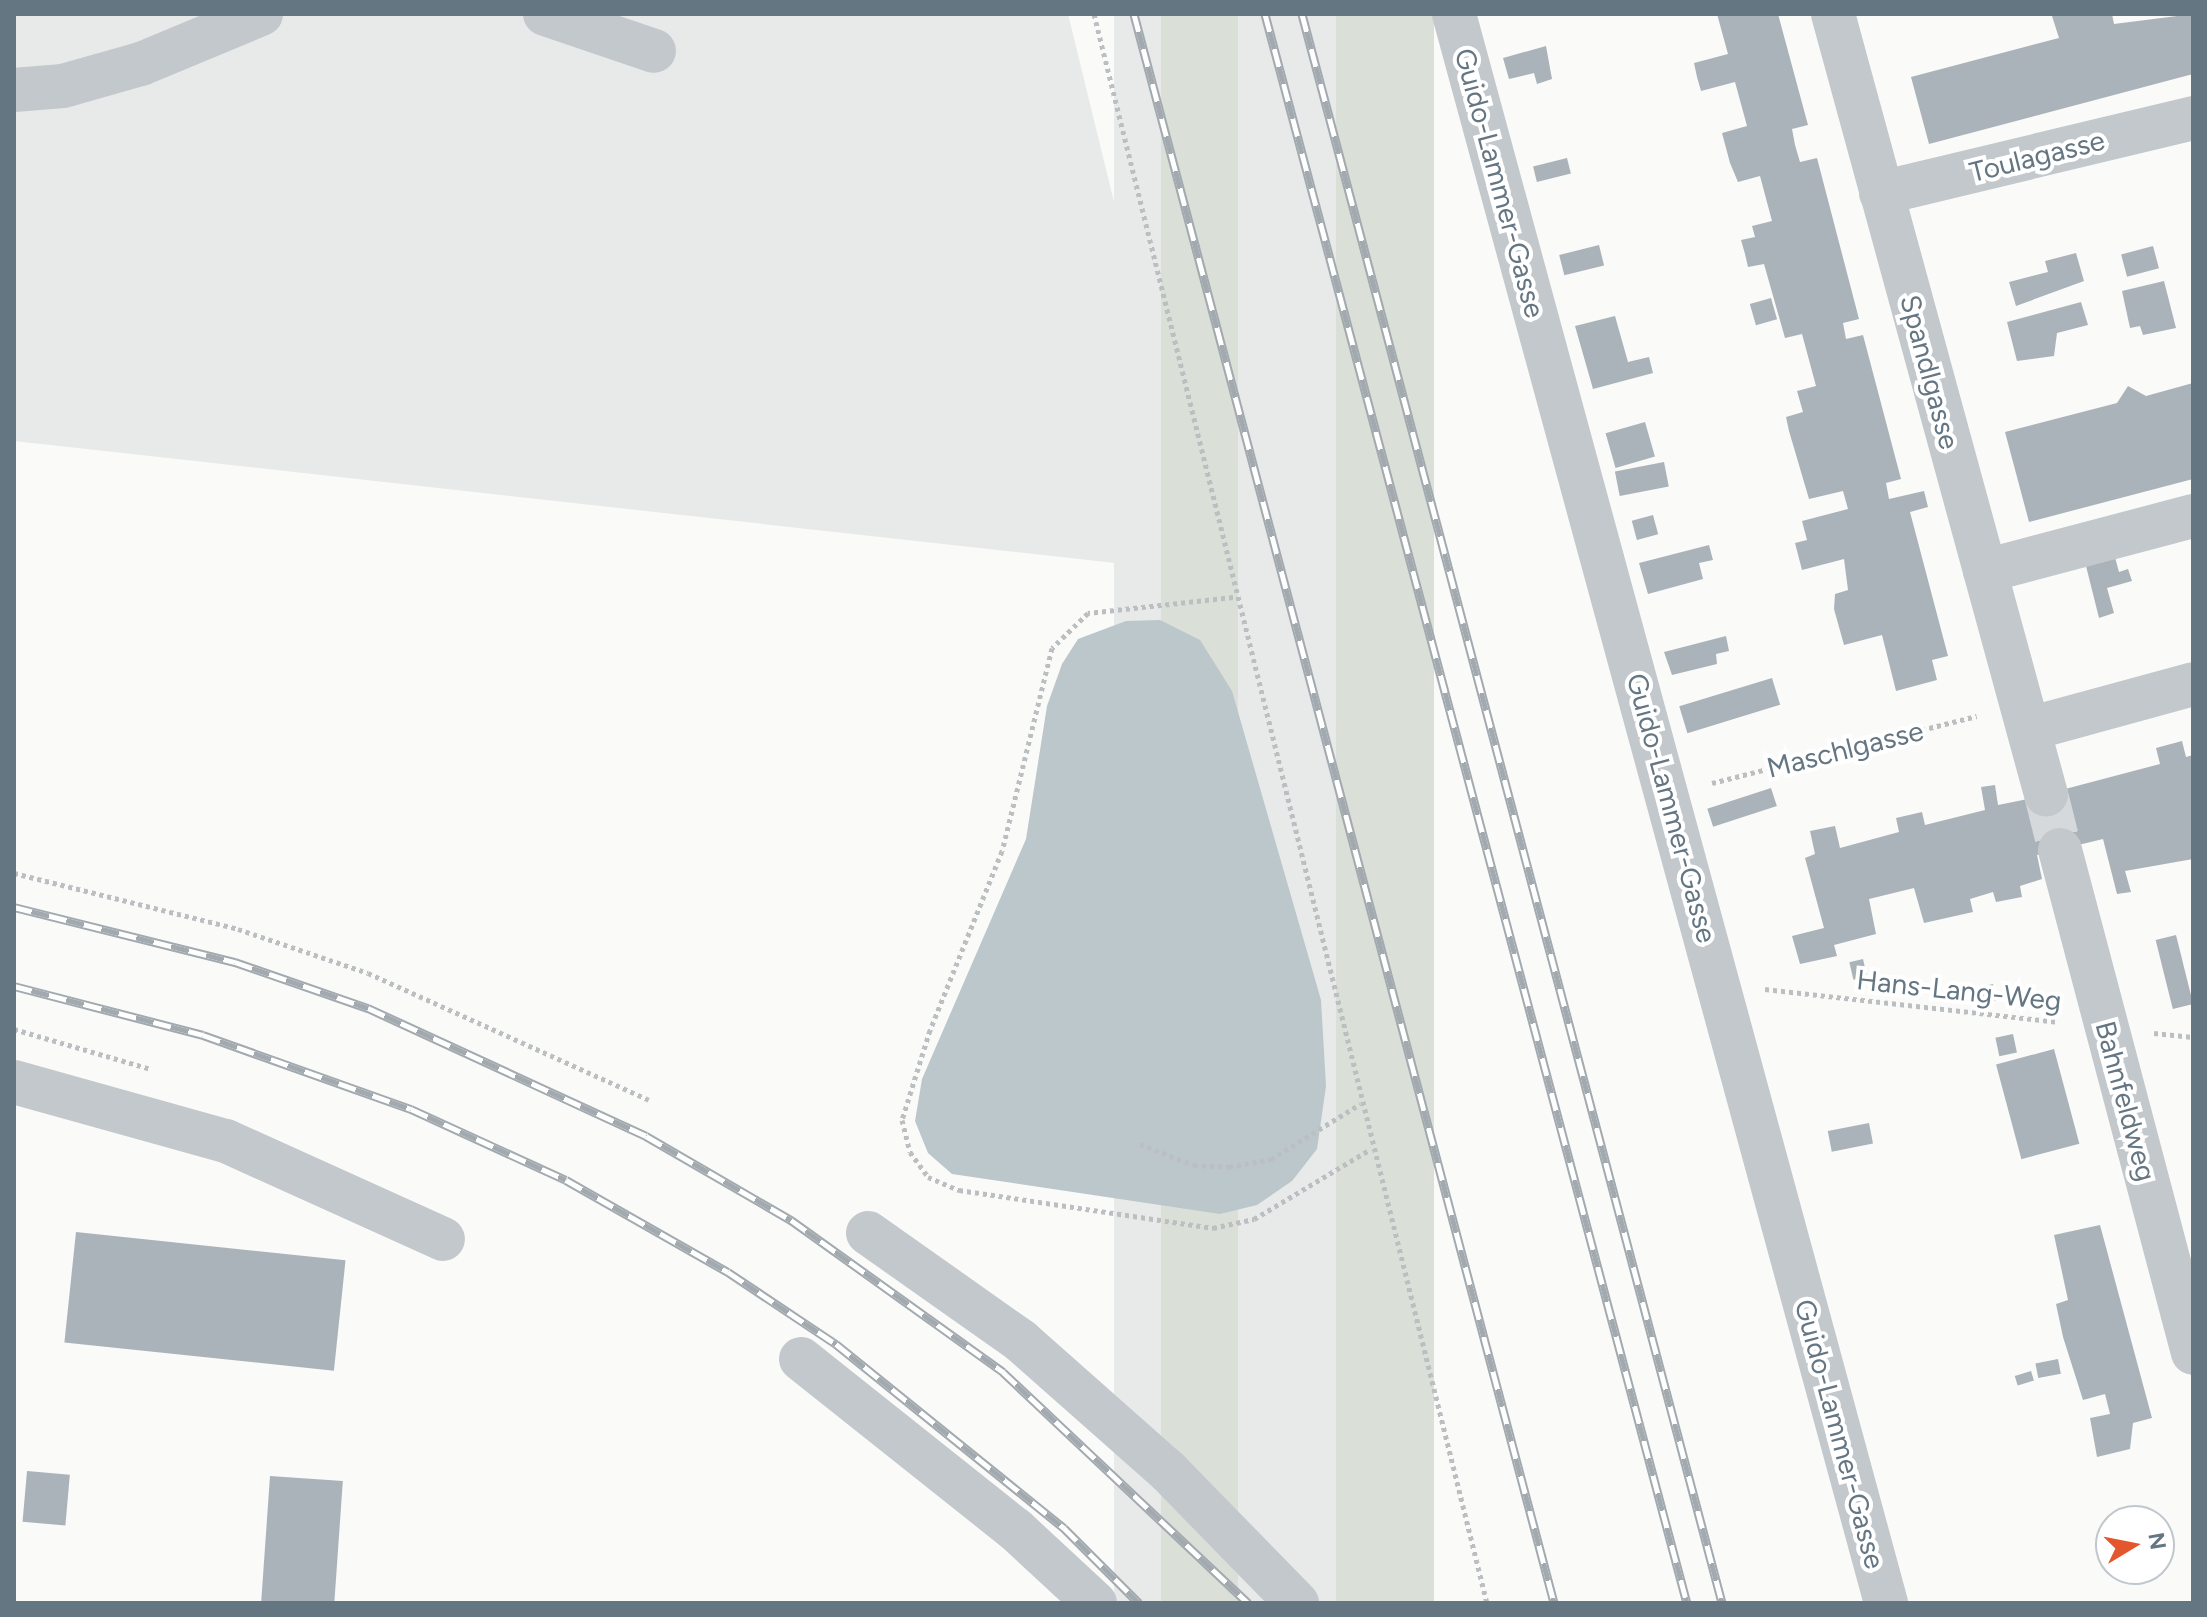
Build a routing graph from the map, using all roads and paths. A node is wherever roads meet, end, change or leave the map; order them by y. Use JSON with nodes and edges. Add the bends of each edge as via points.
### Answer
{"nodes":[{"id":1,"x":261,"y":14,"type":"edge"},
{"id":2,"x":545,"y":14,"type":"edge"},
{"id":3,"x":1094,"y":14,"type":"edge"},
{"id":4,"x":1454,"y":14,"type":"edge"},
{"id":5,"x":1833,"y":14,"type":"edge"},
{"id":6,"x":654,"y":51,"type":"dead end"},
{"id":7,"x":14,"y":90,"type":"edge"},
{"id":8,"x":2193,"y":118,"type":"edge"},
{"id":9,"x":1881,"y":193,"type":"junction"},
{"id":10,"x":2193,"y":516,"type":"edge"},
{"id":11,"x":1985,"y":571,"type":"junction"},
{"id":12,"x":1233,"y":597,"type":"junction"},
{"id":13,"x":2193,"y":684,"type":"edge"},
{"id":14,"x":2025,"y":717,"type":"junction"},
{"id":15,"x":1668,"y":794,"type":"junction"},
{"id":16,"x":2046,"y":794,"type":"tunnel mouth"},
{"id":17,"x":2060,"y":850,"type":"tunnel mouth"},
{"id":18,"x":14,"y":873,"type":"edge"},
{"id":19,"x":1720,"y":984,"type":"junction"},
{"id":20,"x":2107,"y":1027,"type":"junction"},
{"id":21,"x":14,"y":1029,"type":"edge"},
{"id":22,"x":2193,"y":1037,"type":"edge"},
{"id":23,"x":163,"y":1074,"type":"dead end"},
{"id":24,"x":14,"y":1082,"type":"edge"},
{"id":25,"x":649,"y":1100,"type":"dead end"},
{"id":26,"x":1360,"y":1104,"type":"junction"},
{"id":27,"x":1140,"y":1144,"type":"dead end"},
{"id":28,"x":1371,"y":1149,"type":"junction"},
{"id":29,"x":868,"y":1233,"type":"dead end"},
{"id":30,"x":443,"y":1239,"type":"dead end"},
{"id":31,"x":2193,"y":1353,"type":"edge"},
{"id":32,"x":801,"y":1359,"type":"dead end"},
{"id":33,"x":1095,"y":1603,"type":"edge"},
{"id":34,"x":1297,"y":1603,"type":"edge"},
{"id":35,"x":1487,"y":1603,"type":"edge"},
{"id":36,"x":1886,"y":1603,"type":"edge"}],
"edges":[{"from":1,"to":7,"type":"street","via":[[141,64],[63,86]]},
{"from":2,"to":6,"type":"street"},
{"from":3,"to":12,"type":"path"},
{"from":4,"to":15,"type":"street","name":"Guido-Lammer-Gasse"},
{"from":5,"to":9,"type":"street","name":"Spandlgasse"},
{"from":8,"to":9,"type":"street","name":"Toulagasse"},
{"from":9,"to":11,"type":"street","name":"Spandlgasse"},
{"from":10,"to":11,"type":"street"},
{"from":11,"to":14,"type":"street","name":"Spandlgasse"},
{"from":12,"to":26,"type":"path"},
{"from":12,"to":28,"type":"path","via":[[1088,613],[1052,648],[1002,851],[902,1120],[910,1152],[928,1177],[959,1190],[1213,1228],[1254,1219]]},
{"from":13,"to":14,"type":"street"},
{"from":14,"to":15,"type":"path","name":"Maschlgasse"},
{"from":14,"to":16,"type":"street"},
{"from":15,"to":19,"type":"street","name":"Guido-Lammer-Gasse"},
{"from":17,"to":20,"type":"street","name":"Bahnfeldweg"},
{"from":18,"to":25,"type":"path","via":[[238,929],[368,973]]},
{"from":19,"to":20,"type":"path","name":"Hans-Lang-Weg"},
{"from":19,"to":36,"type":"street","name":"Guido-Lammer-Gasse"},
{"from":20,"to":22,"type":"path","name":"Hans-Lang-Weg"},
{"from":20,"to":31,"type":"street","name":"Bahnfeldweg"},
{"from":21,"to":23,"type":"path","via":[[124,1056]]},
{"from":24,"to":30,"type":"street","via":[[226,1141]]},
{"from":26,"to":27,"type":"path","via":[[1271,1159],[1229,1167],[1194,1165]]},
{"from":26,"to":28,"type":"path"},
{"from":28,"to":35,"type":"path"},
{"from":29,"to":34,"type":"street","via":[[1021,1341],[1168,1471]]},
{"from":32,"to":33,"type":"street","via":[[1015,1529]]}]}
